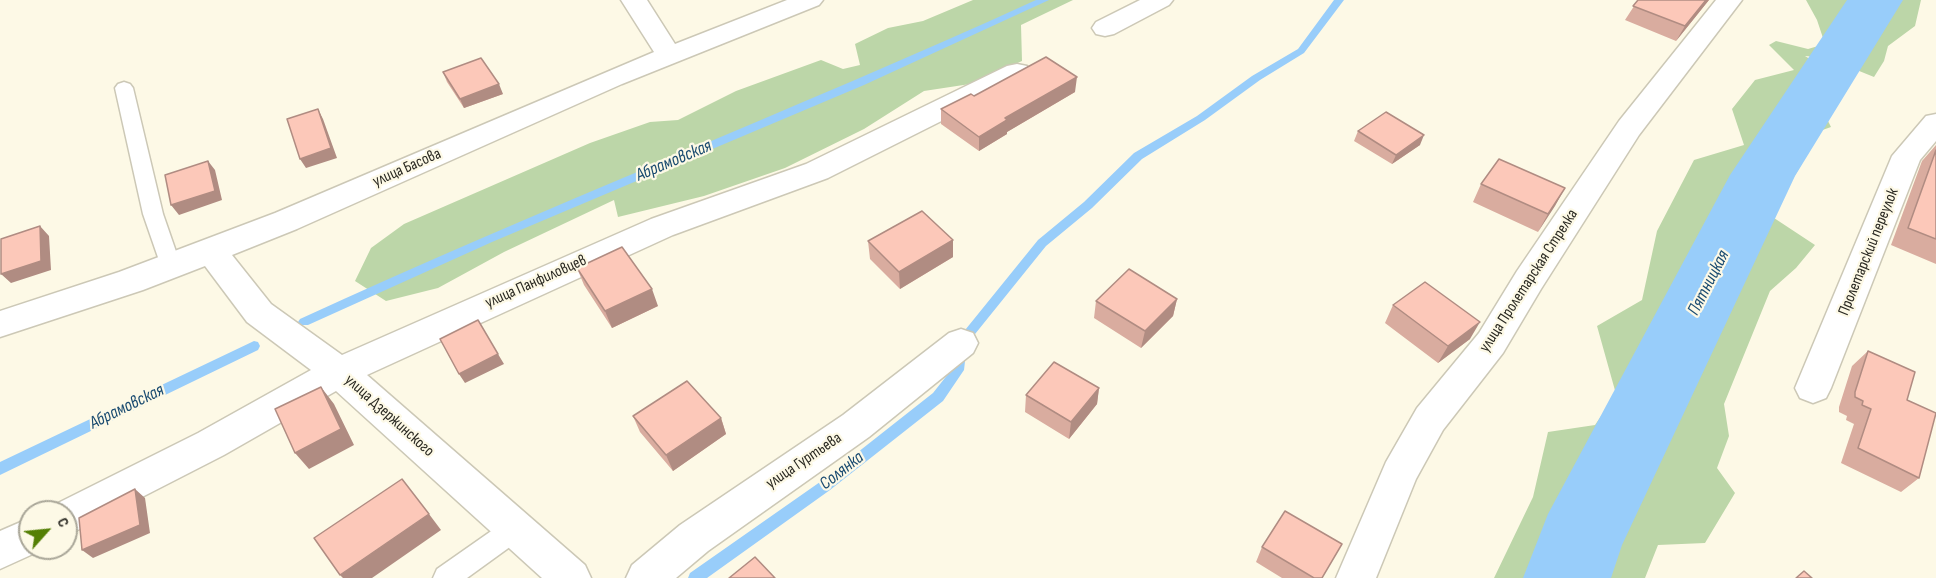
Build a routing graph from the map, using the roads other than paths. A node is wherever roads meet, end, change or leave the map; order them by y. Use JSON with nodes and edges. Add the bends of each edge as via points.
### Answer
{"nodes":[{"id":1,"x":634,"y":0,"type":"edge"},
{"id":2,"x":810,"y":0,"type":"edge"},
{"id":3,"x":1160,"y":0,"type":"edge"},
{"id":4,"x":1729,"y":0,"type":"edge"},
{"id":5,"x":1104,"y":28,"type":"dead end"},
{"id":6,"x":669,"y":55,"type":"junction"},
{"id":7,"x":1017,"y":72,"type":"edge"},
{"id":8,"x":124,"y":88,"type":"dead end"},
{"id":9,"x":1936,"y":123,"type":"edge"},
{"id":10,"x":211,"y":251,"type":"junction"},
{"id":11,"x":171,"y":266,"type":"junction"},
{"id":12,"x":0,"y":324,"type":"edge"},
{"id":13,"x":961,"y":343,"type":"dead end"},
{"id":14,"x":339,"y":372,"type":"junction"},
{"id":15,"x":1813,"y":388,"type":"dead end"},
{"id":16,"x":78,"y":512,"type":"edge"},
{"id":17,"x":516,"y":528,"type":"junction"},
{"id":18,"x":18,"y":542,"type":"edge"},
{"id":19,"x":0,"y":551,"type":"edge"},
{"id":20,"x":446,"y":578,"type":"edge"},
{"id":21,"x":571,"y":578,"type":"edge"},
{"id":22,"x":646,"y":578,"type":"edge"},
{"id":23,"x":1356,"y":578,"type":"edge"}],
"edges":[{"from":1,"to":6,"type":"street"},
{"from":2,"to":6,"type":"street","name":"улица Басова"},
{"from":3,"to":5,"type":"street"},
{"from":4,"to":23,"type":"street","name":"улица Пролетарская Стрелка","via":[[1629,128],[1491,343],[1430,419],[1399,474]]},
{"from":6,"to":10,"type":"street","name":"улица Басова"},
{"from":7,"to":14,"type":"street","name":"улица Панфиловцев","via":[[817,171],[662,227]]},
{"from":8,"to":11,"type":"lane","via":[[153,214]]},
{"from":9,"to":15,"type":"street","name":"Пролетарский переулок","via":[[1907,156]]},
{"from":10,"to":11,"type":"street","name":"улица Басова"},
{"from":10,"to":14,"type":"street","name":"улица Дзержинского","via":[[259,313]]},
{"from":11,"to":12,"type":"street","name":"улица Басова"},
{"from":13,"to":22,"type":"street","name":"улица Гуртьева","via":[[856,426],[694,538]]},
{"from":14,"to":16,"type":"street","name":"улица Панфиловцев"},
{"from":14,"to":17,"type":"street","name":"улица Дзержинского"},
{"from":17,"to":20,"type":"lane"},
{"from":17,"to":21,"type":"street","name":"улица Дзержинского"},
{"from":18,"to":19,"type":"street"}]}
